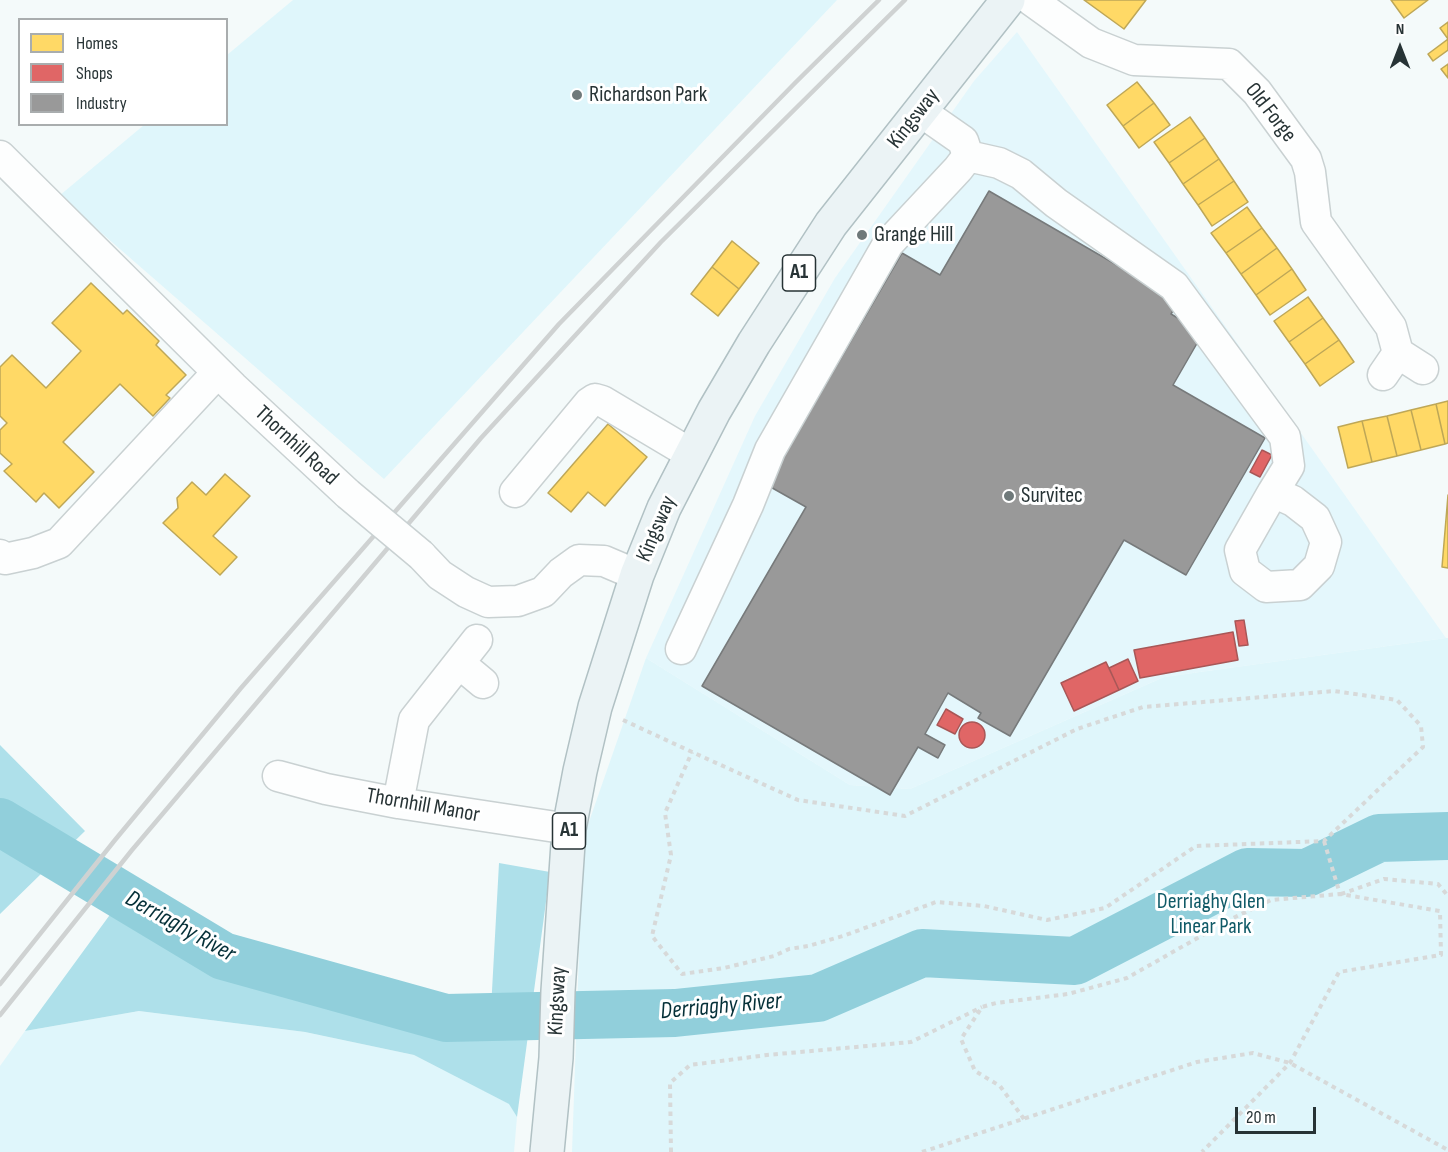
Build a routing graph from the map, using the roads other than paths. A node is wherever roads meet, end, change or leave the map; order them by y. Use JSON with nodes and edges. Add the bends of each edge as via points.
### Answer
{"nodes":[{"id":1,"x":1008,"y":0,"type":"edge"},
{"id":2,"x":1031,"y":0,"type":"edge"},
{"id":3,"x":920,"y":111,"type":"junction"},
{"id":4,"x":0,"y":156,"type":"edge"},
{"id":5,"x":968,"y":156,"type":"junction"},
{"id":6,"x":1423,"y":369,"type":"dead end"},
{"id":7,"x":218,"y":372,"type":"junction"},
{"id":8,"x":691,"y":454,"type":"junction"},
{"id":9,"x":514,"y":492,"type":"dead end"},
{"id":10,"x":1273,"y":492,"type":"dead end"},
{"id":11,"x":0,"y":555,"type":"edge"},
{"id":12,"x":637,"y":574,"type":"junction"},
{"id":13,"x":681,"y":649,"type":"dead end"},
{"id":14,"x":483,"y":683,"type":"dead end"},
{"id":15,"x":278,"y":776,"type":"dead end"},
{"id":16,"x":398,"y":803,"type":"junction"},
{"id":17,"x":569,"y":829,"type":"junction"},
{"id":18,"x":548,"y":1152,"type":"edge"}],
"edges":[{"from":1,"to":3,"type":"main road","name":"Kingsway","number":"A1"},
{"from":2,"to":6,"type":"street","name":"Old Forge","via":[[1091,43],[1134,60],[1229,64],[1257,92],[1306,159],[1316,222],[1391,327],[1391,364]]},
{"from":3,"to":5,"type":"street","via":[[963,141]]},
{"from":3,"to":8,"type":"main road","name":"Kingsway","number":"A1","via":[[831,224],[754,343]]},
{"from":4,"to":7,"type":"street","name":"Thornhill Road"},
{"from":5,"to":10,"type":"street","via":[[999,162],[1021,174],[1174,286],[1285,437],[1289,466]]},
{"from":5,"to":13,"type":"street","via":[[888,244],[770,450]]},
{"from":7,"to":11,"type":"street","via":[[59,543],[5,559]]},
{"from":7,"to":12,"type":"street","name":"Thornhill Road","bridge":true,"via":[[440,576],[466,592],[488,602],[519,601],[543,592],[579,560],[604,561]]},
{"from":8,"to":9,"type":"street","via":[[595,399]]},
{"from":8,"to":12,"type":"main road","name":"Kingsway","number":"A1"},
{"from":12,"to":17,"type":"main road","name":"Kingsway","number":"A1","via":[[595,707]]},
{"from":14,"to":16,"type":"street","via":[[468,651],[414,720]]},
{"from":15,"to":16,"type":"street","name":"Thornhill Manor"},
{"from":16,"to":17,"type":"street","name":"Thornhill Manor"},
{"from":17,"to":18,"type":"main road","name":"Kingsway","number":"A1"}]}
